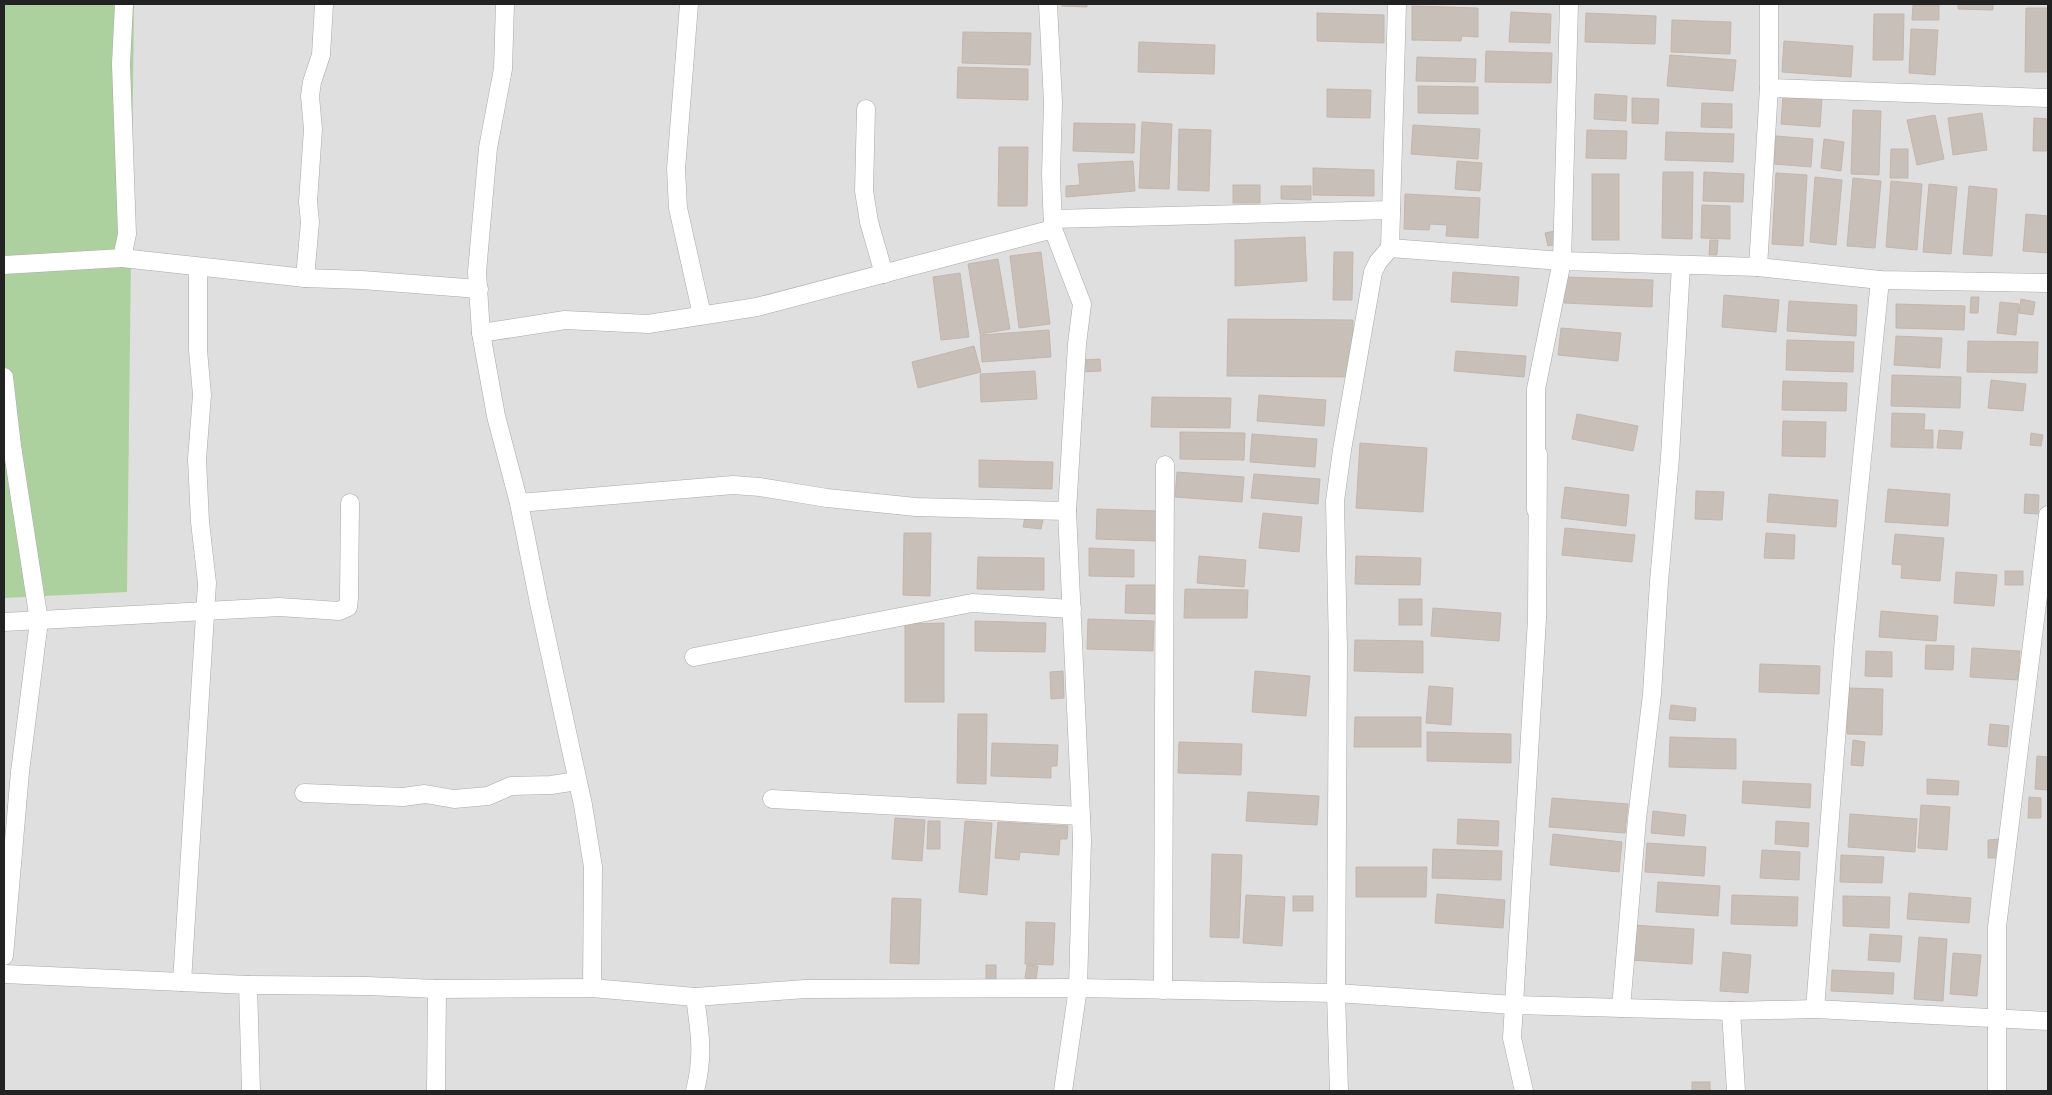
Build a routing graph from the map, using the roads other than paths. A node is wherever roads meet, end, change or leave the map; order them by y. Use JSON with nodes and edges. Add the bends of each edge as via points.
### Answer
{"nodes":[{"id":1,"x":124,"y":4,"type":"edge"},
{"id":2,"x":324,"y":4,"type":"edge"},
{"id":3,"x":505,"y":4,"type":"edge"},
{"id":4,"x":688,"y":4,"type":"edge"},
{"id":5,"x":1048,"y":4,"type":"edge"},
{"id":6,"x":1397,"y":4,"type":"edge"},
{"id":7,"x":1569,"y":4,"type":"edge"},
{"id":8,"x":1770,"y":4,"type":"edge"},
{"id":9,"x":1769,"y":88,"type":"junction"},
{"id":10,"x":2048,"y":98,"type":"edge"},
{"id":11,"x":866,"y":108,"type":"dead end"},
{"id":12,"x":1391,"y":210,"type":"junction"},
{"id":13,"x":1053,"y":224,"type":"junction"},
{"id":14,"x":1390,"y":248,"type":"junction"},
{"id":15,"x":122,"y":258,"type":"junction"},
{"id":16,"x":1562,"y":262,"type":"junction"},
{"id":17,"x":4,"y":265,"type":"edge"},
{"id":18,"x":1680,"y":265,"type":"junction"},
{"id":19,"x":198,"y":267,"type":"junction"},
{"id":20,"x":1758,"y":267,"type":"junction"},
{"id":21,"x":884,"y":274,"type":"junction"},
{"id":22,"x":305,"y":278,"type":"junction"},
{"id":23,"x":1880,"y":280,"type":"junction"},
{"id":24,"x":2048,"y":284,"type":"edge"},
{"id":25,"x":479,"y":289,"type":"junction"},
{"id":26,"x":702,"y":314,"type":"junction"},
{"id":27,"x":481,"y":333,"type":"junction"},
{"id":28,"x":4,"y":377,"type":"edge"},
{"id":29,"x":8,"y":446,"type":"edge"},
{"id":30,"x":1165,"y":465,"type":"dead end"},
{"id":31,"x":350,"y":503,"type":"dead end"},
{"id":32,"x":519,"y":503,"type":"junction"},
{"id":33,"x":1067,"y":511,"type":"junction"},
{"id":34,"x":2048,"y":515,"type":"edge"},
{"id":35,"x":1072,"y":609,"type":"junction"},
{"id":36,"x":205,"y":612,"type":"junction"},
{"id":37,"x":39,"y":621,"type":"junction"},
{"id":38,"x":4,"y":622,"type":"edge"},
{"id":39,"x":2040,"y":649,"type":"edge"},
{"id":40,"x":694,"y":657,"type":"dead end"},
{"id":41,"x":577,"y":781,"type":"junction"},
{"id":42,"x":304,"y":793,"type":"dead end"},
{"id":43,"x":772,"y":799,"type":"dead end"},
{"id":44,"x":1081,"y":816,"type":"junction"},
{"id":45,"x":4,"y":956,"type":"edge"},
{"id":46,"x":4,"y":974,"type":"edge"},
{"id":47,"x":182,"y":982,"type":"junction"},
{"id":48,"x":248,"y":985,"type":"junction"},
{"id":49,"x":592,"y":988,"type":"junction"},
{"id":50,"x":1078,"y":988,"type":"junction"},
{"id":51,"x":437,"y":989,"type":"junction"},
{"id":52,"x":1163,"y":990,"type":"junction"},
{"id":53,"x":1336,"y":993,"type":"junction"},
{"id":54,"x":695,"y":997,"type":"junction"},
{"id":55,"x":1514,"y":1005,"type":"junction"},
{"id":56,"x":1621,"y":1008,"type":"junction"},
{"id":57,"x":1815,"y":1009,"type":"junction"},
{"id":58,"x":1731,"y":1011,"type":"junction"},
{"id":59,"x":1996,"y":1018,"type":"junction"},
{"id":60,"x":2048,"y":1021,"type":"edge"},
{"id":61,"x":251,"y":1091,"type":"edge"},
{"id":62,"x":436,"y":1091,"type":"edge"},
{"id":63,"x":695,"y":1091,"type":"edge"},
{"id":64,"x":1063,"y":1091,"type":"edge"},
{"id":65,"x":1339,"y":1091,"type":"edge"},
{"id":66,"x":1524,"y":1091,"type":"edge"},
{"id":67,"x":1736,"y":1091,"type":"edge"},
{"id":68,"x":1997,"y":1091,"type":"edge"}],
"edges":[{"from":1,"to":15,"type":"street","via":[[121,64],[127,234]]},
{"from":2,"to":22,"type":"street","via":[[322,46],[310,96],[313,130]]},
{"from":3,"to":25,"type":"street","via":[[503,69],[488,148],[477,272]]},
{"from":4,"to":26,"type":"street","via":[[676,192]]},
{"from":5,"to":13,"type":"street"},
{"from":6,"to":12,"type":"street"},
{"from":7,"to":16,"type":"street"},
{"from":8,"to":9,"type":"street"},
{"from":9,"to":10,"type":"street"},
{"from":9,"to":20,"type":"street"},
{"from":11,"to":21,"type":"street","via":[[864,191]]},
{"from":12,"to":13,"type":"street"},
{"from":12,"to":14,"type":"street"},
{"from":13,"to":21,"type":"street"},
{"from":13,"to":33,"type":"street","via":[[1082,304]]},
{"from":14,"to":16,"type":"street"},
{"from":14,"to":53,"type":"street","via":[[1374,272],[1335,501],[1338,650]]},
{"from":15,"to":17,"type":"street"},
{"from":15,"to":19,"type":"street"},
{"from":16,"to":18,"type":"street"},
{"from":16,"to":55,"type":"street","via":[[1536,389],[1537,619]]},
{"from":18,"to":20,"type":"street"},
{"from":18,"to":56,"type":"street","via":[[1670,457],[1652,694],[1637,819]]},
{"from":19,"to":22,"type":"street"},
{"from":19,"to":36,"type":"street","via":[[198,350],[202,395],[197,459],[207,583]]},
{"from":20,"to":23,"type":"street"},
{"from":21,"to":26,"type":"street","via":[[757,307]]},
{"from":22,"to":25,"type":"street"},
{"from":23,"to":24,"type":"street"},
{"from":23,"to":57,"type":"street","via":[[1844,637]]},
{"from":25,"to":27,"type":"street"},
{"from":26,"to":27,"type":"street","via":[[648,324],[565,320]]},
{"from":27,"to":32,"type":"street","via":[[496,416]]},
{"from":28,"to":29,"type":"street"},
{"from":29,"to":37,"type":"street"},
{"from":30,"to":52,"type":"street"},
{"from":31,"to":36,"type":"street","via":[[348,607],[338,611],[279,607]]},
{"from":32,"to":33,"type":"street","via":[[733,485],[916,507]]},
{"from":32,"to":41,"type":"street"},
{"from":33,"to":35,"type":"street"},
{"from":34,"to":39,"type":"street"},
{"from":35,"to":40,"type":"street","via":[[972,603]]},
{"from":35,"to":44,"type":"street"},
{"from":36,"to":37,"type":"street"},
{"from":36,"to":47,"type":"street"},
{"from":37,"to":38,"type":"street"},
{"from":37,"to":45,"type":"street","via":[[20,772]]},
{"from":39,"to":59,"type":"street","via":[[1996,927]]},
{"from":41,"to":42,"type":"street","via":[[551,786],[511,786],[488,796],[454,799],[425,794],[403,797]]},
{"from":41,"to":49,"type":"street","via":[[593,868]]},
{"from":43,"to":44,"type":"street"},
{"from":44,"to":50,"type":"street"},
{"from":46,"to":47,"type":"street"},
{"from":47,"to":48,"type":"street"},
{"from":48,"to":51,"type":"street"},
{"from":48,"to":61,"type":"street"},
{"from":49,"to":51,"type":"street"},
{"from":49,"to":54,"type":"street"},
{"from":50,"to":52,"type":"street"},
{"from":50,"to":54,"type":"street","via":[[805,989]]},
{"from":50,"to":64,"type":"street"},
{"from":51,"to":62,"type":"street"},
{"from":52,"to":53,"type":"street"},
{"from":53,"to":55,"type":"street"},
{"from":53,"to":65,"type":"street"},
{"from":54,"to":63,"type":"street","via":[[702,1045]]},
{"from":55,"to":56,"type":"street"},
{"from":55,"to":66,"type":"street","via":[[1512,1038]]},
{"from":56,"to":58,"type":"street"},
{"from":57,"to":58,"type":"street"},
{"from":57,"to":59,"type":"street"},
{"from":58,"to":67,"type":"street"},
{"from":59,"to":60,"type":"street"},
{"from":59,"to":68,"type":"street"}]}
